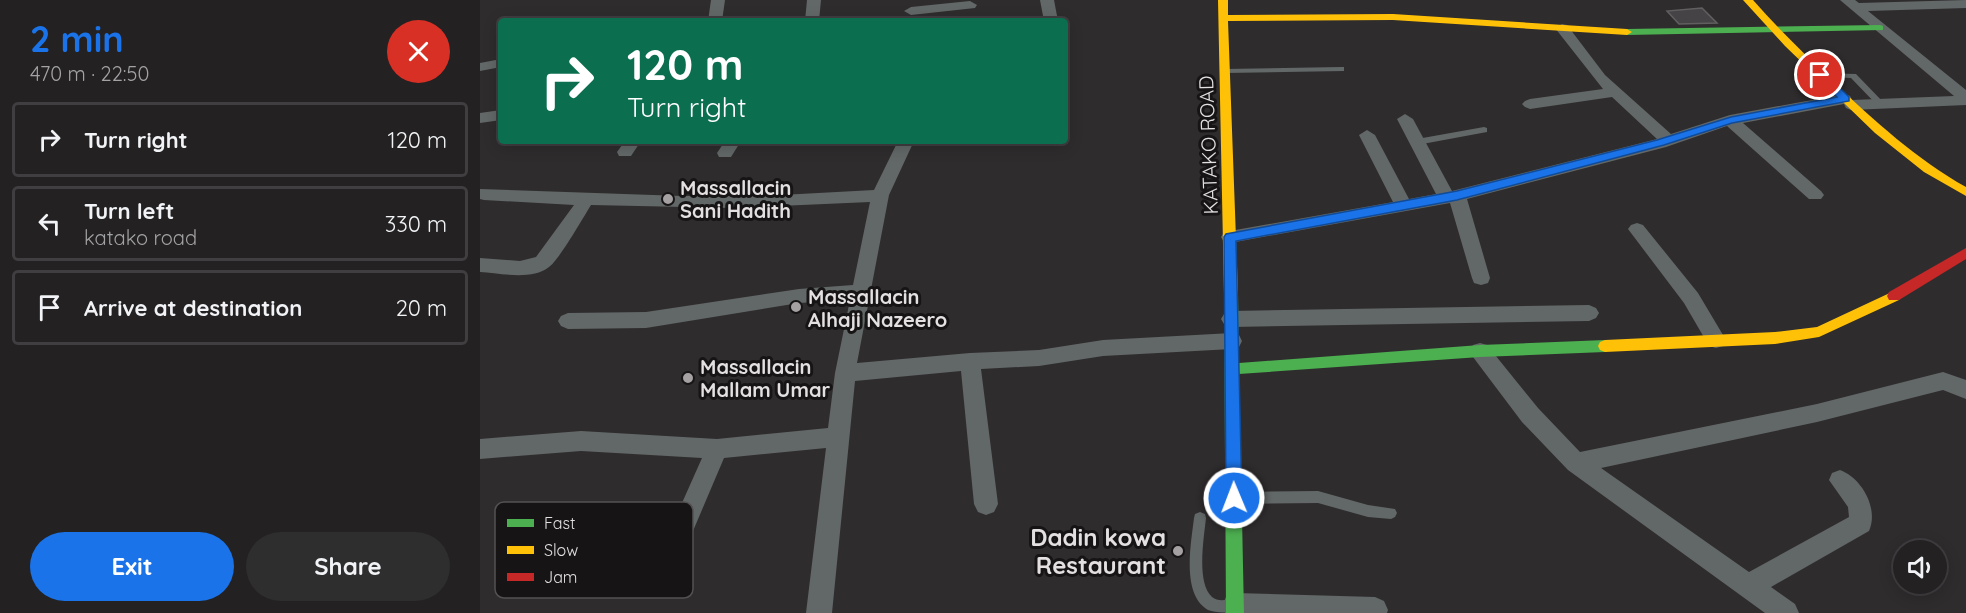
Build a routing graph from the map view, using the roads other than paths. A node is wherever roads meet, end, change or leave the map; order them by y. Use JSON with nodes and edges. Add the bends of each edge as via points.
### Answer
{"nodes":[{"id":1,"x":718,"y":0,"type":"edge"},
{"id":2,"x":814,"y":0,"type":"edge"},
{"id":3,"x":1047,"y":0,"type":"edge"},
{"id":4,"x":1223,"y":0,"type":"edge"},
{"id":5,"x":1748,"y":0,"type":"edge"},
{"id":6,"x":970,"y":3,"type":"edge"},
{"id":7,"x":1851,"y":4,"type":"edge"},
{"id":8,"x":1966,"y":4,"type":"edge"},
{"id":9,"x":911,"y":11,"type":"dead end"},
{"id":10,"x":715,"y":18,"type":"edge"},
{"id":11,"x":812,"y":18,"type":"edge"},
{"id":12,"x":972,"y":18,"type":"edge"},
{"id":13,"x":1050,"y":18,"type":"edge"},
{"id":14,"x":1223,"y":18,"type":"junction"},
{"id":15,"x":1562,"y":28,"type":"junction"},
{"id":16,"x":1880,"y":28,"type":"junction"},
{"id":17,"x":1773,"y":29,"type":"junction"},
{"id":18,"x":498,"y":64,"type":"edge"},
{"id":19,"x":480,"y":68,"type":"edge"},
{"id":20,"x":1341,"y":69,"type":"dead end"},
{"id":21,"x":1225,"y":70,"type":"junction"},
{"id":22,"x":1820,"y":75,"type":"junction"},
{"id":23,"x":1614,"y":92,"type":"junction"},
{"id":24,"x":1966,"y":99,"type":"edge"},
{"id":25,"x":1848,"y":102,"type":"junction"},
{"id":26,"x":1530,"y":104,"type":"dead end"},
{"id":27,"x":1881,"y":104,"type":"junction"},
{"id":28,"x":498,"y":115,"type":"edge"},
{"id":29,"x":480,"y":118,"type":"edge"},
{"id":30,"x":1405,"y":119,"type":"dead end"},
{"id":31,"x":1731,"y":120,"type":"junction"},
{"id":32,"x":1484,"y":130,"type":"dead end"},
{"id":33,"x":1367,"y":135,"type":"dead end"},
{"id":34,"x":1668,"y":140,"type":"junction"},
{"id":35,"x":1417,"y":142,"type":"junction"},
{"id":36,"x":905,"y":144,"type":"edge"},
{"id":37,"x":1966,"y":192,"type":"edge"},
{"id":38,"x":484,"y":194,"type":"dead end"},
{"id":39,"x":880,"y":195,"type":"junction"},
{"id":40,"x":1815,"y":195,"type":"dead end"},
{"id":41,"x":1452,"y":197,"type":"junction"},
{"id":42,"x":586,"y":200,"type":"junction"},
{"id":43,"x":1404,"y":206,"type":"junction"},
{"id":44,"x":1637,"y":229,"type":"dead end"},
{"id":45,"x":1230,"y":237,"type":"junction"},
{"id":46,"x":1966,"y":254,"type":"edge"},
{"id":47,"x":480,"y":266,"type":"edge"},
{"id":48,"x":1481,"y":278,"type":"dead end"},
{"id":49,"x":861,"y":292,"type":"junction"},
{"id":50,"x":1589,"y":313,"type":"dead end"},
{"id":51,"x":1232,"y":319,"type":"junction"},
{"id":52,"x":568,"y":321,"type":"dead end"},
{"id":53,"x":1716,"y":340,"type":"junction"},
{"id":54,"x":1232,"y":341,"type":"junction"},
{"id":55,"x":1480,"y":351,"type":"junction"},
{"id":56,"x":970,"y":361,"type":"junction"},
{"id":57,"x":1232,"y":369,"type":"junction"},
{"id":58,"x":845,"y":373,"type":"junction"},
{"id":59,"x":1966,"y":390,"type":"edge"},
{"id":60,"x":838,"y":437,"type":"junction"},
{"id":61,"x":480,"y":449,"type":"edge"},
{"id":62,"x":717,"y":449,"type":"junction"},
{"id":63,"x":1576,"y":464,"type":"junction"},
{"id":64,"x":1840,"y":480,"type":"dead end"},
{"id":65,"x":1234,"y":498,"type":"junction"},
{"id":66,"x":986,"y":504,"type":"dead end"},
{"id":67,"x":693,"y":505,"type":"edge"},
{"id":68,"x":1391,"y":513,"type":"dead end"},
{"id":69,"x":1200,"y":518,"type":"dead end"},
{"id":70,"x":1748,"y":586,"type":"junction"},
{"id":71,"x":1235,"y":609,"type":"edge"},
{"id":72,"x":1375,"y":610,"type":"dead end"},
{"id":73,"x":819,"y":613,"type":"edge"},
{"id":74,"x":1786,"y":613,"type":"edge"}],
"edges":[{"from":1,"to":10,"type":"street"},
{"from":2,"to":11,"type":"street"},
{"from":3,"to":13,"type":"street"},
{"from":4,"to":14,"type":"street","name":"KATAKO ROAD"},
{"from":5,"to":17,"type":"street"},
{"from":6,"to":9,"type":"street"},
{"from":6,"to":12,"type":"street"},
{"from":7,"to":8,"type":"street"},
{"from":7,"to":16,"type":"street"},
{"from":14,"to":15,"type":"street","via":[[1393,17]]},
{"from":14,"to":21,"type":"street","name":"KATAKO ROAD"},
{"from":15,"to":17,"type":"street","via":[[1649,33]]},
{"from":15,"to":23,"type":"street"},
{"from":16,"to":17,"type":"street"},
{"from":16,"to":24,"type":"street"},
{"from":17,"to":22,"type":"street"},
{"from":18,"to":19,"type":"street"},
{"from":20,"to":21,"type":"lane"},
{"from":21,"to":45,"type":"street","name":"KATAKO ROAD"},
{"from":22,"to":25,"type":"street"},
{"from":22,"to":27,"type":"lane","via":[[1853,76]]},
{"from":23,"to":26,"type":"street"},
{"from":23,"to":34,"type":"street"},
{"from":24,"to":27,"type":"street"},
{"from":25,"to":27,"type":"street"},
{"from":25,"to":31,"type":"street"},
{"from":25,"to":37,"type":"street","via":[[1912,160]]},
{"from":28,"to":29,"type":"street"},
{"from":30,"to":35,"type":"street"},
{"from":31,"to":34,"type":"street"},
{"from":31,"to":40,"type":"street"},
{"from":32,"to":35,"type":"lane"},
{"from":33,"to":43,"type":"street"},
{"from":34,"to":41,"type":"street"},
{"from":35,"to":41,"type":"street"},
{"from":36,"to":39,"type":"street"},
{"from":38,"to":42,"type":"street"},
{"from":39,"to":42,"type":"street","via":[[813,201]]},
{"from":39,"to":49,"type":"street"},
{"from":41,"to":43,"type":"street"},
{"from":41,"to":48,"type":"street"},
{"from":42,"to":47,"type":"street","via":[[543,262],[522,267]]},
{"from":43,"to":45,"type":"street"},
{"from":44,"to":53,"type":"street","via":[[1691,298]]},
{"from":45,"to":51,"type":"street","name":"KATAKO ROAD"},
{"from":46,"to":53,"type":"street","via":[[1904,291],[1819,332]]},
{"from":49,"to":52,"type":"street","via":[[799,296],[646,320]]},
{"from":49,"to":58,"type":"street"},
{"from":50,"to":51,"type":"street"},
{"from":51,"to":54,"type":"street","name":"KATAKO ROAD"},
{"from":53,"to":55,"type":"street"},
{"from":54,"to":56,"type":"street"},
{"from":54,"to":57,"type":"street","name":"KATAKO ROAD"},
{"from":55,"to":57,"type":"street"},
{"from":55,"to":63,"type":"street","via":[[1530,415]]},
{"from":56,"to":58,"type":"street"},
{"from":56,"to":66,"type":"street"},
{"from":57,"to":65,"type":"street","name":"KATAKO ROAD"},
{"from":58,"to":60,"type":"street"},
{"from":59,"to":63,"type":"street","via":[[1943,381]]},
{"from":60,"to":62,"type":"street"},
{"from":60,"to":73,"type":"street"},
{"from":61,"to":62,"type":"street","via":[[581,441]]},
{"from":62,"to":67,"type":"street"},
{"from":63,"to":70,"type":"street"},
{"from":64,"to":70,"type":"street","via":[[1859,503],[1861,523]]},
{"from":65,"to":68,"type":"lane","via":[[1318,497]]},
{"from":65,"to":71,"type":"street","name":"KATAKO ROAD"},
{"from":69,"to":71,"type":"lane","via":[[1196,558],[1202,597],[1216,607]]},
{"from":70,"to":74,"type":"street"},
{"from":71,"to":72,"type":"street"}]}
